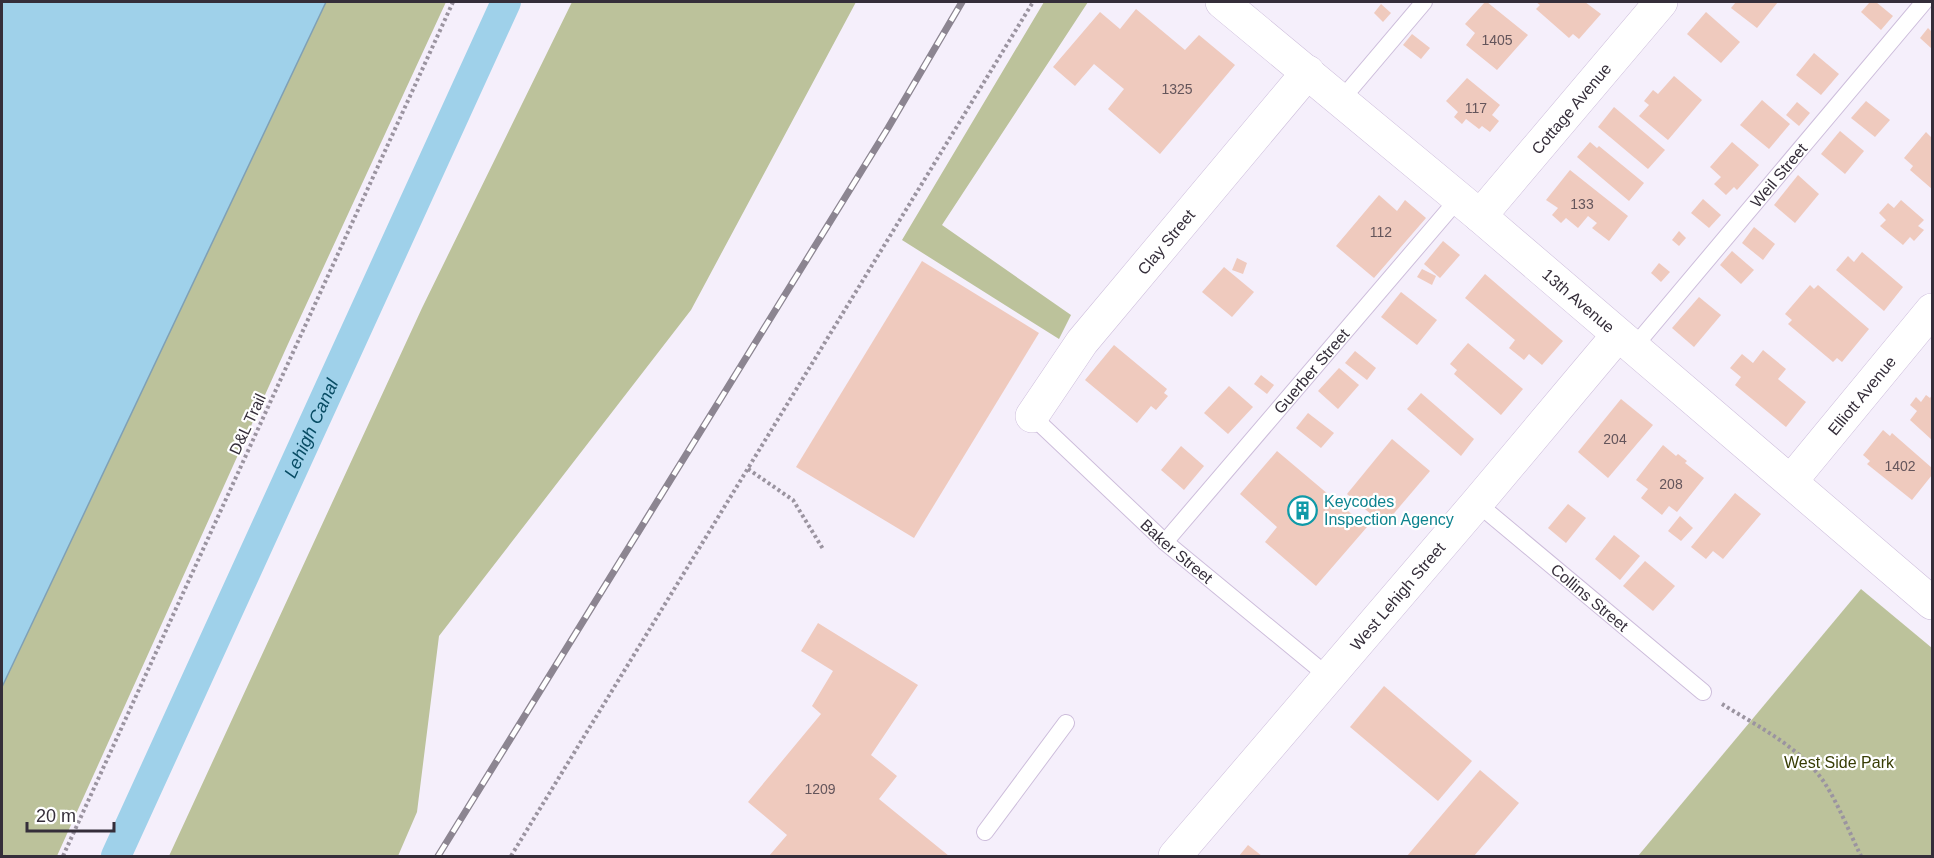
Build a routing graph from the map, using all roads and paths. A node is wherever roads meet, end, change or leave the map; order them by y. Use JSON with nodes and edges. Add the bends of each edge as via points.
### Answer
{"nodes":[{"id":1,"x":453,"y":2,"type":"edge"},
{"id":2,"x":1033,"y":2,"type":"edge"},
{"id":3,"x":1222,"y":2,"type":"edge"},
{"id":4,"x":1424,"y":2,"type":"edge"},
{"id":5,"x":1660,"y":2,"type":"edge"},
{"id":6,"x":1924,"y":2,"type":"edge"},
{"id":7,"x":1308,"y":72,"type":"junction"},
{"id":8,"x":1341,"y":100,"type":"junction"},
{"id":9,"x":1469,"y":207,"type":"junction"},
{"id":10,"x":1932,"y":310,"type":"edge"},
{"id":11,"x":1625,"y":341,"type":"junction"},
{"id":12,"x":1032,"y":416,"type":"joint"},
{"id":13,"x":748,"y":469,"type":"junction"},
{"id":14,"x":1791,"y":481,"type":"junction"},
{"id":15,"x":1478,"y":503,"type":"junction"},
{"id":16,"x":1165,"y":542,"type":"junction"},
{"id":17,"x":823,"y":549,"type":"dead end"},
{"id":18,"x":1932,"y":603,"type":"edge"},
{"id":19,"x":1329,"y":677,"type":"junction"},
{"id":20,"x":1703,"y":692,"type":"joint"},
{"id":21,"x":1066,"y":723,"type":"dead end"},
{"id":22,"x":985,"y":832,"type":"dead end"},
{"id":23,"x":63,"y":856,"type":"edge"},
{"id":24,"x":512,"y":856,"type":"edge"},
{"id":25,"x":1175,"y":856,"type":"edge"},
{"id":26,"x":1861,"y":856,"type":"edge"}],
"edges":[{"from":1,"to":23,"type":"path","name":"D&L Trail"},
{"from":2,"to":13,"type":"path"},
{"from":3,"to":7,"type":"street","name":"13th Avenue"},
{"from":4,"to":8,"type":"lane"},
{"from":5,"to":9,"type":"street","name":"Cottage Avenue"},
{"from":6,"to":11,"type":"lane","name":"Weil Street"},
{"from":7,"to":8,"type":"street","name":"13th Avenue"},
{"from":7,"to":12,"type":"street","name":"Clay Street","via":[[1082,342]]},
{"from":8,"to":9,"type":"street","name":"13th Avenue"},
{"from":9,"to":11,"type":"street","name":"13th Avenue"},
{"from":9,"to":16,"type":"lane","name":"Guerber Street"},
{"from":10,"to":14,"type":"street","name":"Elliott Avenue"},
{"from":11,"to":14,"type":"street","name":"13th Avenue"},
{"from":11,"to":15,"type":"street","name":"West Lehigh Street"},
{"from":12,"to":16,"type":"lane","name":"Baker Street"},
{"from":13,"to":17,"type":"path","via":[[793,500]]},
{"from":13,"to":24,"type":"path"},
{"from":14,"to":18,"type":"street","name":"13th Avenue"},
{"from":15,"to":19,"type":"street","name":"West Lehigh Street"},
{"from":15,"to":20,"type":"lane","name":"Collins Street"},
{"from":16,"to":19,"type":"lane","name":"Baker Street"},
{"from":19,"to":25,"type":"street","name":"West Lehigh Street"},
{"from":20,"to":26,"type":"path","via":[[1808,762],[1824,783]]},
{"from":21,"to":22,"type":"lane"}]}
